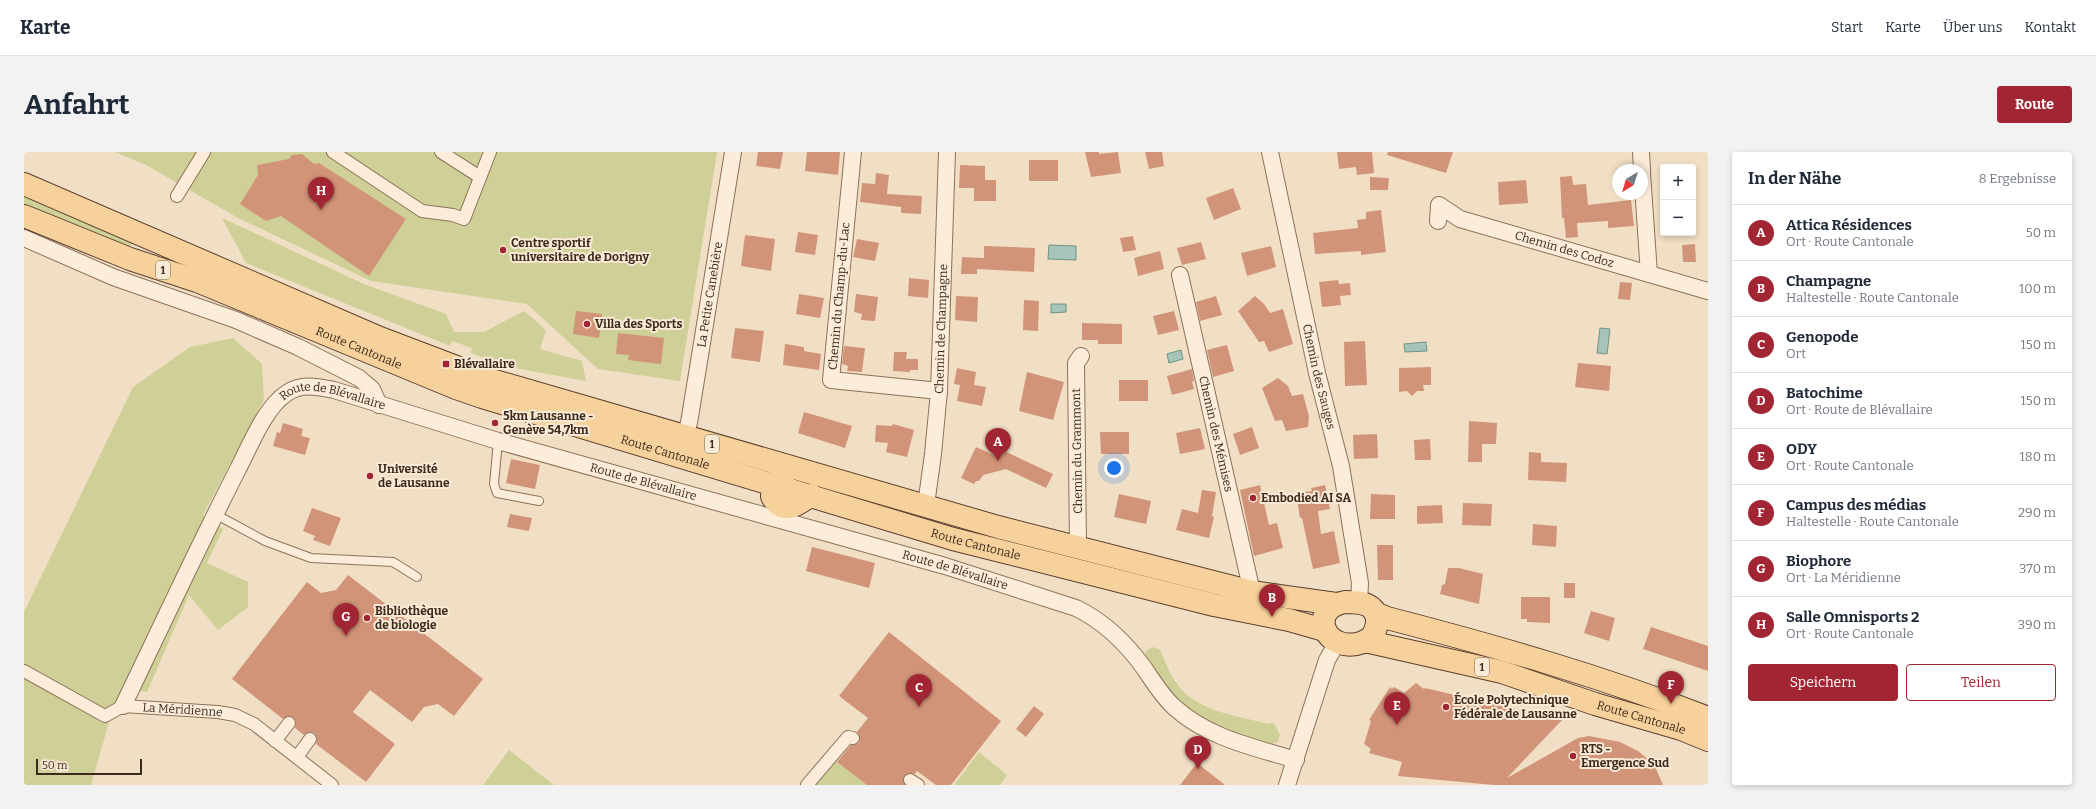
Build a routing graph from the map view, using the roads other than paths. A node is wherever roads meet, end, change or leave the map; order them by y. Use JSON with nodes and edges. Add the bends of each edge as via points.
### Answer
{"nodes":[{"id":1,"x":204,"y":152,"type":"edge"},
{"id":2,"x":332,"y":152,"type":"edge"},
{"id":3,"x":441,"y":152,"type":"edge"},
{"id":4,"x":490,"y":152,"type":"edge"},
{"id":5,"x":733,"y":152,"type":"edge"},
{"id":6,"x":853,"y":152,"type":"edge"},
{"id":7,"x":947,"y":152,"type":"edge"},
{"id":8,"x":1270,"y":152,"type":"edge"},
{"id":9,"x":1641,"y":152,"type":"edge"},
{"id":10,"x":1642,"y":164,"type":"edge"},
{"id":11,"x":480,"y":177,"type":"junction"},
{"id":12,"x":24,"y":184,"type":"edge"},
{"id":13,"x":177,"y":196,"type":"dead end"},
{"id":14,"x":1644,"y":200,"type":"edge"},
{"id":15,"x":24,"y":216,"type":"edge"},
{"id":16,"x":1438,"y":221,"type":"dead end"},
{"id":17,"x":24,"y":238,"type":"edge"},
{"id":18,"x":164,"y":243,"type":"junction"},
{"id":19,"x":130,"y":260,"type":"junction"},
{"id":20,"x":1649,"y":274,"type":"junction"},
{"id":21,"x":1180,"y":276,"type":"dead end"},
{"id":22,"x":1708,"y":291,"type":"edge"},
{"id":23,"x":1081,"y":356,"type":"dead end"},
{"id":24,"x":939,"y":391,"type":"junction"},
{"id":25,"x":379,"y":404,"type":"junction"},
{"id":26,"x":684,"y":436,"type":"junction"},
{"id":27,"x":498,"y":441,"type":"junction"},
{"id":28,"x":776,"y":485,"type":"junction"},
{"id":29,"x":860,"y":486,"type":"junction"},
{"id":30,"x":539,"y":501,"type":"dead end"},
{"id":31,"x":926,"y":505,"type":"junction"},
{"id":32,"x":215,"y":514,"type":"junction"},
{"id":33,"x":1078,"y":548,"type":"junction"},
{"id":34,"x":417,"y":577,"type":"dead end"},
{"id":35,"x":1252,"y":592,"type":"junction"},
{"id":36,"x":1336,"y":604,"type":"junction"},
{"id":37,"x":1367,"y":608,"type":"junction"},
{"id":38,"x":1331,"y":637,"type":"junction"},
{"id":39,"x":1365,"y":642,"type":"junction"},
{"id":40,"x":24,"y":671,"type":"edge"},
{"id":41,"x":123,"y":706,"type":"junction"},
{"id":42,"x":1708,"y":718,"type":"edge"},
{"id":43,"x":289,"y":723,"type":"dead end"},
{"id":44,"x":853,"y":738,"type":"dead end"},
{"id":45,"x":310,"y":739,"type":"dead end"},
{"id":46,"x":1708,"y":740,"type":"edge"},
{"id":47,"x":275,"y":741,"type":"junction"},
{"id":48,"x":297,"y":757,"type":"junction"},
{"id":49,"x":1296,"y":760,"type":"junction"},
{"id":50,"x":332,"y":785,"type":"edge"},
{"id":51,"x":807,"y":785,"type":"edge"},
{"id":52,"x":1287,"y":785,"type":"edge"}],
"edges":[{"from":1,"to":13,"type":"street"},
{"from":2,"to":11,"type":"street","via":[[422,211],[464,219]]},
{"from":3,"to":11,"type":"street"},
{"from":4,"to":11,"type":"street"},
{"from":5,"to":26,"type":"street","name":"La Petite Canebière","via":[[689,423]]},
{"from":6,"to":24,"type":"street","name":"Chemin du Champ-du-Lac","via":[[831,380]]},
{"from":7,"to":24,"type":"street","name":"Chemin de Champagne"},
{"from":8,"to":37,"type":"street","name":"Chemin des Sauges","via":[[1317,373],[1341,466],[1360,583]]},
{"from":9,"to":10,"type":"street"},
{"from":12,"to":18,"type":"main road","number":"1"},
{"from":14,"to":20,"type":"street"},
{"from":15,"to":19,"type":"main road","name":"Route Cantonale","number":"1"},
{"from":16,"to":20,"type":"street","name":"Chemin des Codoz","via":[[1439,206],[1460,219]]},
{"from":17,"to":25,"type":"street","via":[[113,277],[236,320],[298,346],[359,378],[372,389]]},
{"from":18,"to":19,"type":"main road","via":[[139,245],[134,249]]},
{"from":18,"to":26,"type":"main road","name":"Route Cantonale","number":"1","via":[[380,338],[446,364],[488,379]]},
{"from":19,"to":28,"type":"main road","name":"Route Cantonale","number":"1","via":[[197,281],[456,388]]},
{"from":20,"to":22,"type":"street","name":"Chemin des Codoz"},
{"from":21,"to":35,"type":"street","name":"Chemin des Mémises"},
{"from":23,"to":33,"type":"street","name":"Chemin du Grammont","via":[[1076,363]]},
{"from":24,"to":31,"type":"street","name":"Chemin de Champagne","via":[[934,454]]},
{"from":25,"to":27,"type":"street","name":"Route de Blévallaire"},
{"from":25,"to":32,"type":"street","name":"Route de Blévallaire","via":[[313,386],[299,387],[288,392],[279,399],[264,420]]},
{"from":26,"to":29,"type":"main road","name":"Route Cantonale","number":"1"},
{"from":27,"to":30,"type":"lane","via":[[494,484],[497,493]]},
{"from":27,"to":49,"type":"street","name":"Route de Blévallaire","via":[[945,566],[1076,608],[1092,616],[1129,648],[1166,699],[1194,723],[1220,736]]},
{"from":28,"to":29,"type":"main road","via":[[782,475],[789,474],[831,485]]},
{"from":28,"to":38,"type":"main road","name":"Route Cantonale","number":"1","via":[[953,539],[1214,605],[1289,620]]},
{"from":29,"to":31,"type":"main road","name":"Route Cantonale","number":"1"},
{"from":31,"to":33,"type":"main road","name":"Route Cantonale","number":"1"},
{"from":32,"to":34,"type":"lane","via":[[265,541],[311,558],[393,562]]},
{"from":32,"to":41,"type":"street","name":"Route de Blévallaire"},
{"from":33,"to":35,"type":"main road","name":"Route Cantonale","number":"1"},
{"from":35,"to":36,"type":"main road","name":"Route Cantonale","number":"1"},
{"from":36,"to":37,"type":"main road"},
{"from":36,"to":38,"type":"main road","via":[[1324,616]]},
{"from":37,"to":39,"type":"main road","via":[[1377,621],[1375,632]]},
{"from":37,"to":42,"type":"main road","name":"Route Cantonale","number":"1","via":[[1387,618],[1561,666]]},
{"from":38,"to":39,"type":"main road","via":[[1346,645]]},
{"from":38,"to":49,"type":"street","via":[[1327,660]]},
{"from":39,"to":46,"type":"main road","name":"Route Cantonale","number":"1","via":[[1502,672]]},
{"from":40,"to":41,"type":"street","via":[[105,716]]},
{"from":41,"to":47,"type":"street","name":"La Méridienne","via":[[228,714],[254,724]]},
{"from":43,"to":47,"type":"street"},
{"from":44,"to":51,"type":"street","via":[[848,737]]},
{"from":45,"to":48,"type":"street"},
{"from":47,"to":48,"type":"street","name":"La Méridienne"},
{"from":48,"to":50,"type":"street","name":"La Méridienne"},
{"from":49,"to":52,"type":"street"}]}
